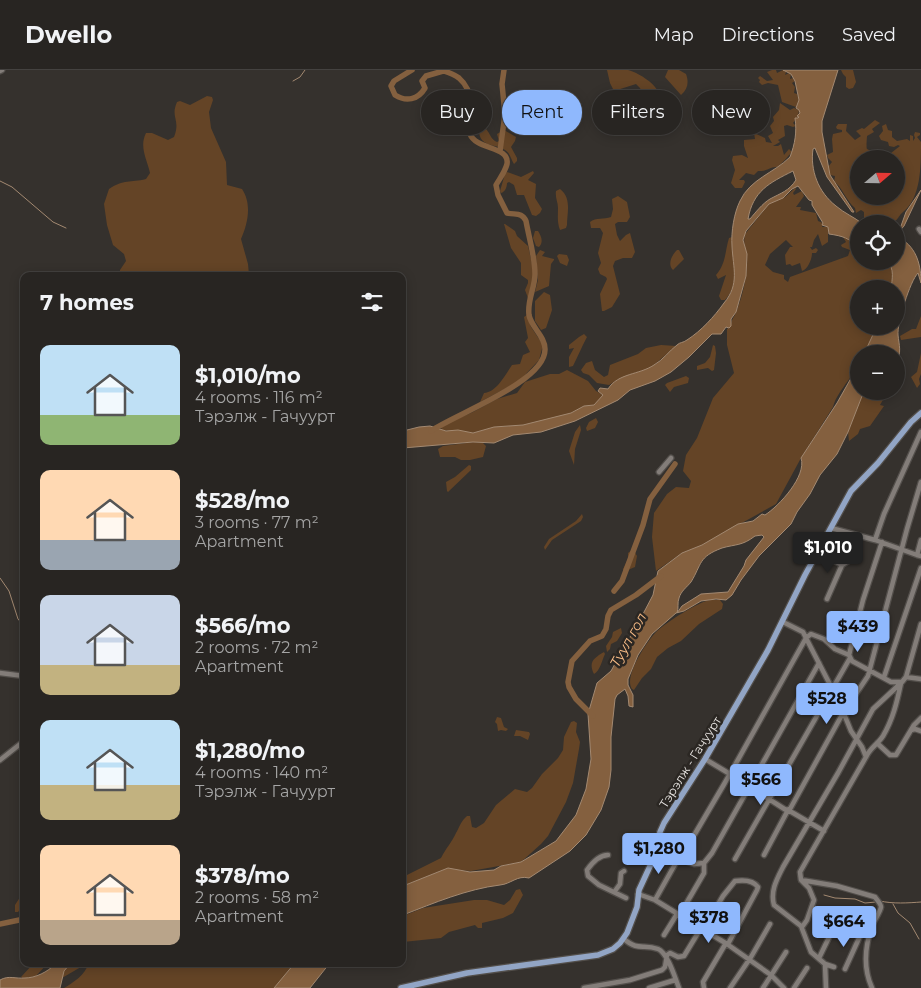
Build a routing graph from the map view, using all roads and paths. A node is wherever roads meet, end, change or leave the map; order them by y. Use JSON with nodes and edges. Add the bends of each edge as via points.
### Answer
{"nodes":[{"id":1,"x":921,"y":413,"type":"edge"},
{"id":2,"x":921,"y":432,"type":"edge"},
{"id":3,"x":671,"y":458,"type":"dead end"},
{"id":4,"x":659,"y":472,"type":"dead end"},
{"id":5,"x":921,"y":482,"type":"edge"},
{"id":6,"x":831,"y":528,"type":"junction"},
{"id":7,"x":875,"y":540,"type":"junction"},
{"id":8,"x":921,"y":540,"type":"edge"},
{"id":9,"x":882,"y":542,"type":"junction"},
{"id":10,"x":902,"y":550,"type":"junction"},
{"id":11,"x":817,"y":552,"type":"junction"},
{"id":12,"x":854,"y":554,"type":"dead end"},
{"id":13,"x":919,"y":555,"type":"edge"},
{"id":14,"x":842,"y":565,"type":"junction"},
{"id":15,"x":921,"y":568,"type":"edge"},
{"id":16,"x":828,"y":600,"type":"dead end"},
{"id":17,"x":783,"y":622,"type":"junction"},
{"id":18,"x":921,"y":624,"type":"edge"},
{"id":19,"x":806,"y":638,"type":"junction"},
{"id":20,"x":849,"y":657,"type":"junction"},
{"id":21,"x":819,"y":663,"type":"junction"},
{"id":22,"x":870,"y":670,"type":"junction"},
{"id":23,"x":0,"y":673,"type":"edge"},
{"id":24,"x":20,"y":676,"type":"edge"},
{"id":25,"x":906,"y":677,"type":"junction"},
{"id":26,"x":884,"y":678,"type":"junction"},
{"id":27,"x":921,"y":679,"type":"edge"},
{"id":28,"x":902,"y":682,"type":"junction"},
{"id":29,"x":832,"y":690,"type":"junction"},
{"id":30,"x":843,"y":713,"type":"junction"},
{"id":31,"x":921,"y":718,"type":"edge"},
{"id":32,"x":911,"y":730,"type":"junction"},
{"id":33,"x":921,"y":731,"type":"edge"},
{"id":34,"x":856,"y":739,"type":"junction"},
{"id":35,"x":877,"y":742,"type":"junction"},
{"id":36,"x":20,"y":744,"type":"edge"},
{"id":37,"x":866,"y":757,"type":"junction"},
{"id":38,"x":705,"y":759,"type":"junction"},
{"id":39,"x":0,"y":760,"type":"edge"},
{"id":40,"x":730,"y":774,"type":"junction"},
{"id":41,"x":749,"y":786,"type":"junction"},
{"id":42,"x":769,"y":800,"type":"junction"},
{"id":43,"x":788,"y":810,"type":"junction"},
{"id":44,"x":809,"y":822,"type":"junction"},
{"id":45,"x":824,"y":830,"type":"junction"},
{"id":46,"x":689,"y":844,"type":"dead end"},
{"id":47,"x":608,"y":855,"type":"dead end"},
{"id":48,"x":764,"y":855,"type":"dead end"},
{"id":49,"x":735,"y":858,"type":"dead end"},
{"id":50,"x":704,"y":863,"type":"junction"},
{"id":51,"x":624,"y":871,"type":"dead end"},
{"id":52,"x":801,"y":880,"type":"junction"},
{"id":53,"x":615,"y":891,"type":"junction"},
{"id":54,"x":638,"y":894,"type":"junction"},
{"id":55,"x":626,"y":898,"type":"dead end"},
{"id":56,"x":656,"y":900,"type":"junction"},
{"id":57,"x":678,"y":915,"type":"junction"},
{"id":58,"x":770,"y":924,"type":"dead end"},
{"id":59,"x":872,"y":926,"type":"junction"},
{"id":60,"x":802,"y":927,"type":"junction"},
{"id":61,"x":702,"y":929,"type":"junction"},
{"id":62,"x":664,"y":935,"type":"dead end"},
{"id":63,"x":860,"y":936,"type":"junction"},
{"id":64,"x":624,"y":939,"type":"junction"},
{"id":65,"x":727,"y":944,"type":"junction"},
{"id":66,"x":786,"y":952,"type":"dead end"},
{"id":67,"x":819,"y":958,"type":"junction"},
{"id":68,"x":749,"y":959,"type":"junction"},
{"id":69,"x":667,"y":960,"type":"junction"},
{"id":70,"x":825,"y":964,"type":"junction"},
{"id":71,"x":834,"y":967,"type":"dead end"},
{"id":72,"x":807,"y":968,"type":"dead end"},
{"id":73,"x":845,"y":968,"type":"dead end"},
{"id":74,"x":771,"y":975,"type":"junction"},
{"id":75,"x":676,"y":980,"type":"junction"},
{"id":76,"x":401,"y":988,"type":"edge"},
{"id":77,"x":584,"y":988,"type":"edge"},
{"id":78,"x":649,"y":988,"type":"edge"},
{"id":79,"x":679,"y":988,"type":"edge"},
{"id":80,"x":704,"y":988,"type":"edge"},
{"id":81,"x":730,"y":988,"type":"edge"},
{"id":82,"x":763,"y":988,"type":"edge"},
{"id":83,"x":784,"y":988,"type":"edge"},
{"id":84,"x":794,"y":988,"type":"edge"},
{"id":85,"x":826,"y":988,"type":"edge"},
{"id":86,"x":872,"y":988,"type":"edge"}],
"edges":[{"from":1,"to":6,"type":"main road","name":"Тэрэлж - Гачуурт","via":[[850,491]]},
{"from":2,"to":7,"type":"street"},
{"from":3,"to":4,"type":"street"},
{"from":5,"to":10,"type":"street"},
{"from":6,"to":7,"type":"street"},
{"from":6,"to":11,"type":"main road","name":"Тэрэлж - Гачуурт"},
{"from":7,"to":9,"type":"street"},
{"from":8,"to":13,"type":"street"},
{"from":9,"to":10,"type":"street"},
{"from":9,"to":20,"type":"street"},
{"from":10,"to":13,"type":"street"},
{"from":10,"to":22,"type":"street"},
{"from":11,"to":14,"type":"street"},
{"from":11,"to":17,"type":"main road","name":"Тэрэлж - Гачуурт"},
{"from":12,"to":14,"type":"street","via":[[854,558]]},
{"from":14,"to":16,"type":"street"},
{"from":15,"to":26,"type":"street"},
{"from":17,"to":19,"type":"street","via":[[803,632]]},
{"from":17,"to":38,"type":"main road","name":"Тэрэлж - Гачуурт"},
{"from":18,"to":25,"type":"street"},
{"from":19,"to":20,"type":"street","via":[[811,634],[824,639]]},
{"from":19,"to":21,"type":"street"},
{"from":19,"to":40,"type":"street"},
{"from":20,"to":22,"type":"street"},
{"from":20,"to":29,"type":"street"},
{"from":21,"to":29,"type":"street"},
{"from":21,"to":41,"type":"street"},
{"from":22,"to":26,"type":"street"},
{"from":22,"to":30,"type":"street"},
{"from":23,"to":24,"type":"street"},
{"from":25,"to":27,"type":"street"},
{"from":25,"to":28,"type":"street"},
{"from":26,"to":28,"type":"street"},
{"from":28,"to":34,"type":"street","via":[[873,709]]},
{"from":28,"to":35,"type":"street","via":[[892,720]]},
{"from":29,"to":30,"type":"street"},
{"from":29,"to":42,"type":"street"},
{"from":30,"to":34,"type":"street"},
{"from":30,"to":43,"type":"street"},
{"from":31,"to":32,"type":"street"},
{"from":32,"to":33,"type":"street"},
{"from":32,"to":35,"type":"street","via":[[894,755]]},
{"from":34,"to":37,"type":"street"},
{"from":34,"to":44,"type":"street"},
{"from":35,"to":37,"type":"street"},
{"from":36,"to":39,"type":"street"},
{"from":37,"to":45,"type":"street"},
{"from":38,"to":40,"type":"street"},
{"from":38,"to":54,"type":"main road","name":"Тэрэлж - Гачуурт","via":[[664,823],[657,852]]},
{"from":40,"to":41,"type":"street"},
{"from":40,"to":46,"type":"street"},
{"from":41,"to":42,"type":"street"},
{"from":41,"to":50,"type":"street"},
{"from":42,"to":43,"type":"street"},
{"from":42,"to":49,"type":"street"},
{"from":43,"to":44,"type":"street"},
{"from":43,"to":48,"type":"street"},
{"from":44,"to":45,"type":"street"},
{"from":44,"to":60,"type":"street","via":[[783,867],[772,894],[774,905]]},
{"from":45,"to":52,"type":"street","via":[[800,872]]},
{"from":47,"to":53,"type":"street","via":[[597,859],[586,873],[599,885]]},
{"from":50,"to":56,"type":"street","via":[[694,864],[678,859]]},
{"from":50,"to":57,"type":"street","via":[[704,873]]},
{"from":51,"to":53,"type":"street"},
{"from":52,"to":59,"type":"street","via":[[875,897],[880,909]]},
{"from":52,"to":60,"type":"street","via":[[814,900]]},
{"from":53,"to":55,"type":"street"},
{"from":54,"to":56,"type":"street"},
{"from":54,"to":64,"type":"main road","name":"Тэрэлж - Гачуурт","via":[[637,908]]},
{"from":56,"to":57,"type":"street"},
{"from":57,"to":61,"type":"street"},
{"from":57,"to":62,"type":"street"},
{"from":58,"to":68,"type":"street"},
{"from":59,"to":63,"type":"street"},
{"from":59,"to":86,"type":"street","via":[[866,964]]},
{"from":60,"to":67,"type":"street","via":[[811,952]]},
{"from":61,"to":65,"type":"street"},
{"from":61,"to":65,"type":"street","via":[[735,881],[748,880],[756,884],[757,890]]},
{"from":61,"to":69,"type":"street","via":[[684,956],[668,954]]},
{"from":63,"to":67,"type":"street","via":[[844,925],[835,926]]},
{"from":63,"to":73,"type":"street"},
{"from":64,"to":69,"type":"street","via":[[632,946],[658,949]]},
{"from":64,"to":76,"type":"main road","via":[[602,955],[467,972]]},
{"from":65,"to":68,"type":"street"},
{"from":65,"to":80,"type":"street","via":[[703,982]]},
{"from":66,"to":74,"type":"street"},
{"from":67,"to":70,"type":"street"},
{"from":68,"to":74,"type":"street"},
{"from":68,"to":81,"type":"street"},
{"from":69,"to":75,"type":"street"},
{"from":69,"to":77,"type":"street","via":[[666,967],[659,971]]},
{"from":70,"to":71,"type":"street"},
{"from":70,"to":85,"type":"street"},
{"from":72,"to":84,"type":"street"},
{"from":74,"to":82,"type":"street"},
{"from":74,"to":83,"type":"street"},
{"from":75,"to":78,"type":"street"},
{"from":75,"to":79,"type":"street"}]}
